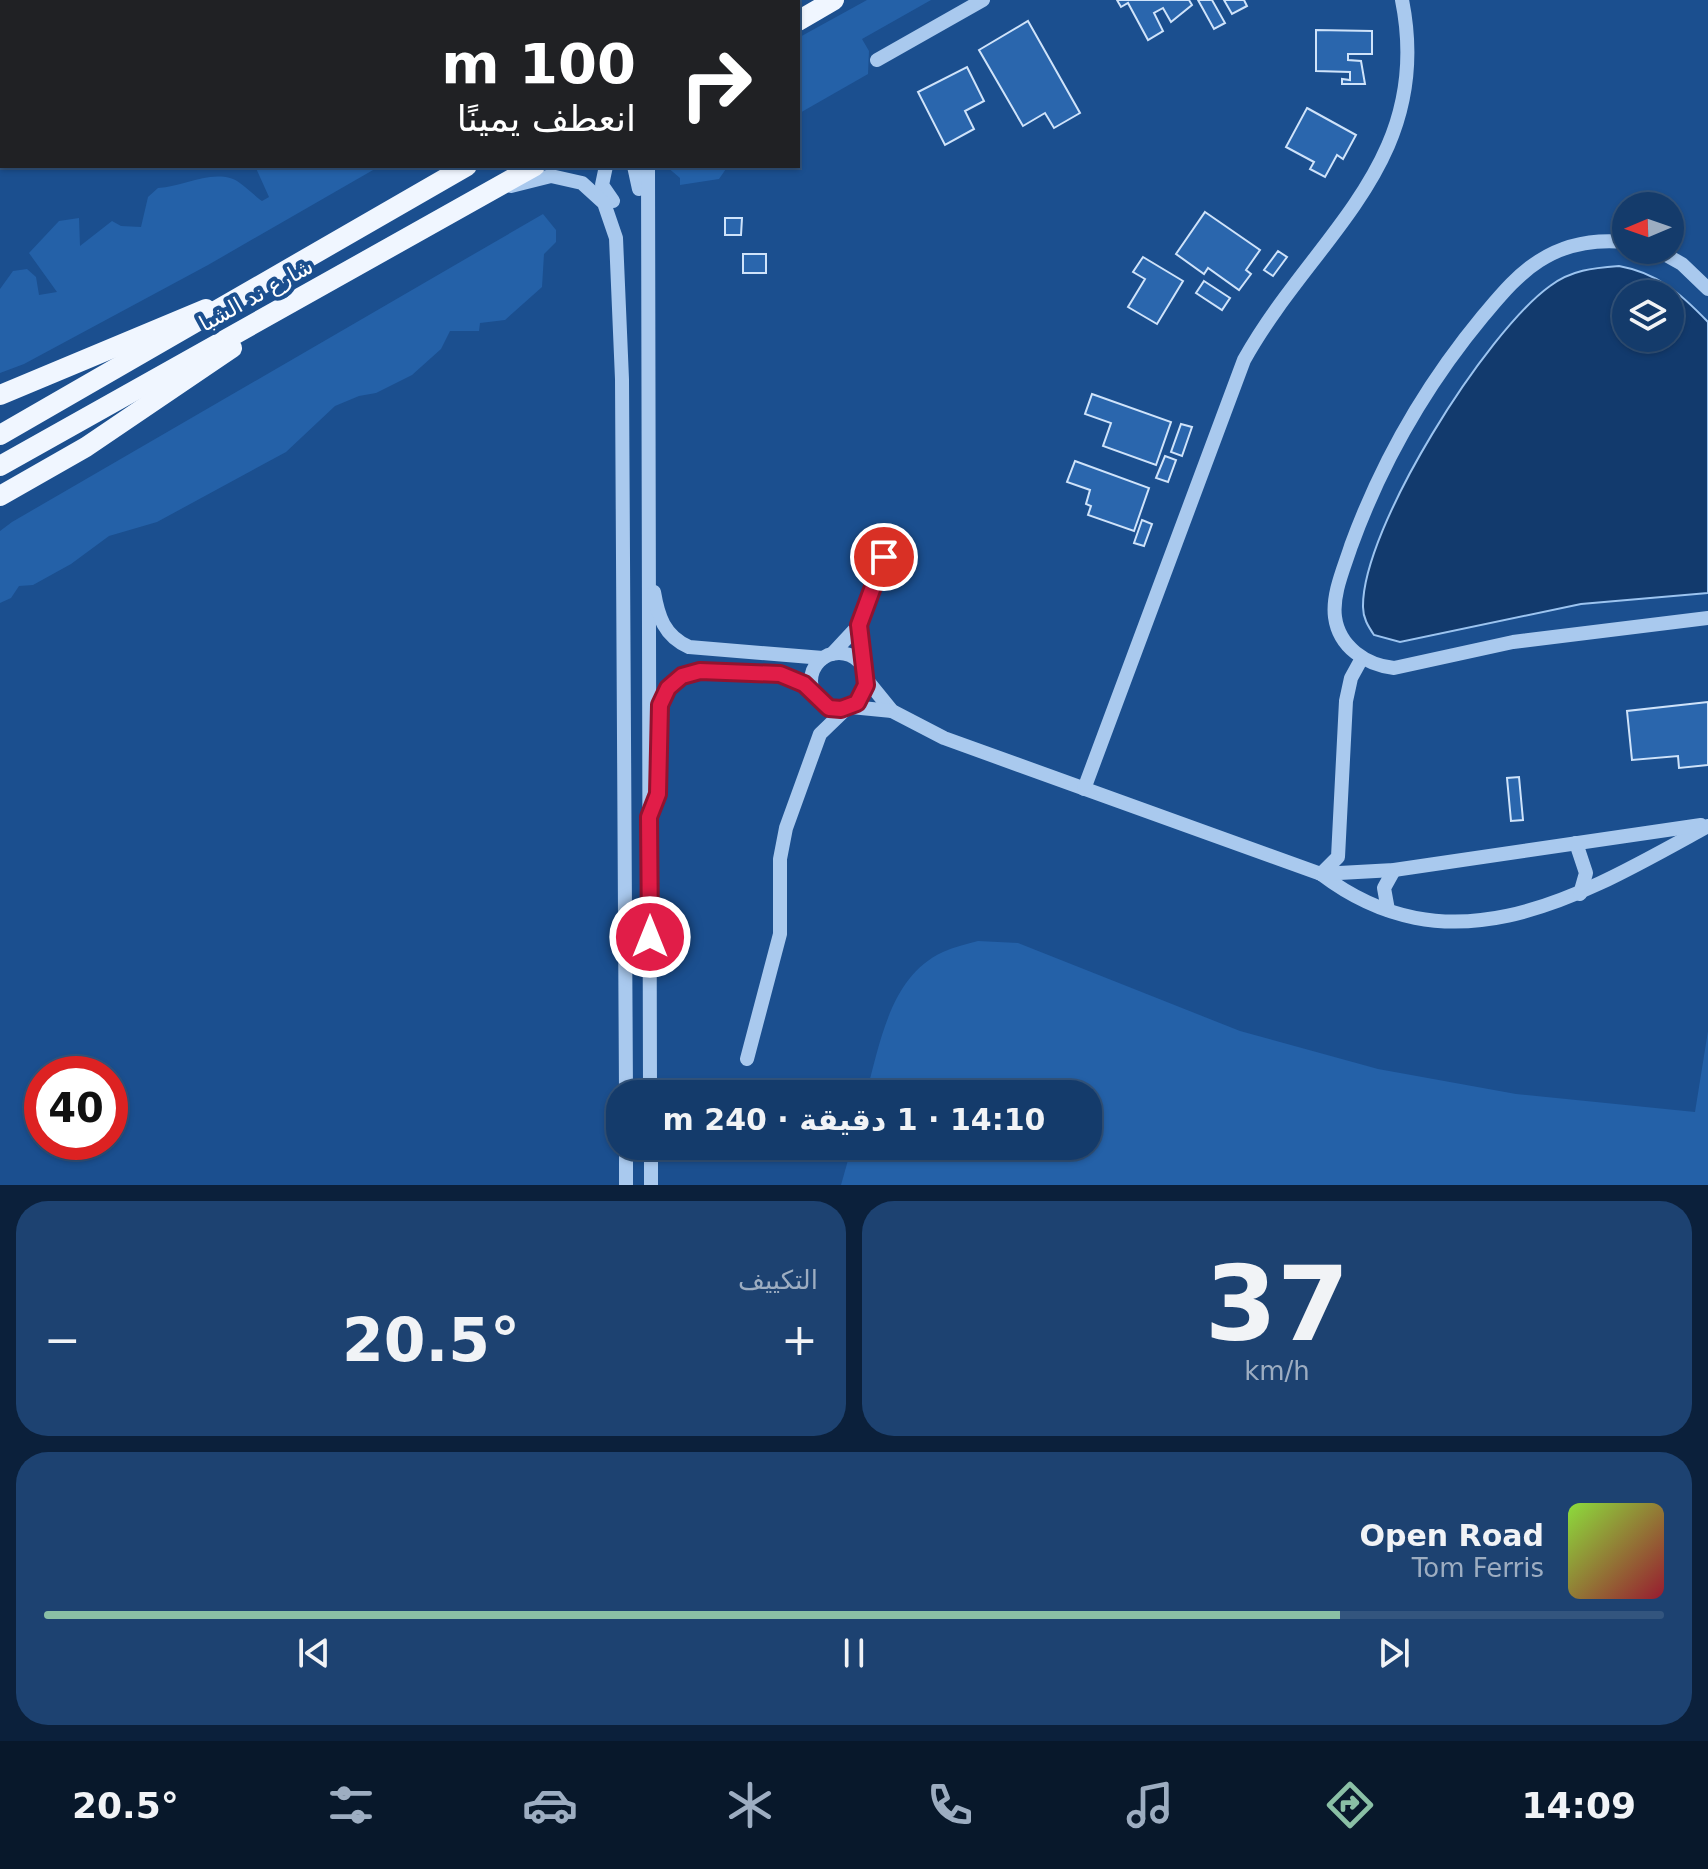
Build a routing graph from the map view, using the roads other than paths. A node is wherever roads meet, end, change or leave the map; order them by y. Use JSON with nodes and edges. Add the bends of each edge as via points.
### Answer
{"nodes":[{"id":1,"x":834,"y":0,"type":"edge"},
{"id":2,"x":983,"y":0,"type":"edge"},
{"id":3,"x":1402,"y":0,"type":"edge"},
{"id":4,"x":800,"y":20,"type":"edge"},
{"id":5,"x":877,"y":60,"type":"dead end"},
{"id":6,"x":464,"y":168,"type":"edge"},
{"id":7,"x":531,"y":168,"type":"edge"},
{"id":8,"x":606,"y":168,"type":"edge"},
{"id":9,"x":635,"y":168,"type":"edge"},
{"id":10,"x":648,"y":168,"type":"edge"},
{"id":11,"x":491,"y":189,"type":"junction"},
{"id":12,"x":1612,"y":243,"type":"edge"},
{"id":13,"x":1682,"y":264,"type":"edge"},
{"id":14,"x":619,"y":275,"type":"junction"},
{"id":15,"x":648,"y":276,"type":"junction"},
{"id":16,"x":1708,"y":289,"type":"edge"},
{"id":17,"x":230,"y":305,"type":"junction"},
{"id":18,"x":268,"y":316,"type":"junction"},
{"id":19,"x":0,"y":395,"type":"edge"},
{"id":20,"x":0,"y":435,"type":"edge"},
{"id":21,"x":0,"y":466,"type":"edge"},
{"id":22,"x":0,"y":496,"type":"edge"},
{"id":23,"x":884,"y":557,"type":"dead end"},
{"id":24,"x":647,"y":569,"type":"junction"},
{"id":25,"x":1708,"y":618,"type":"edge"},
{"id":26,"x":859,"y":625,"type":"junction"},
{"id":27,"x":827,"y":656,"type":"junction"},
{"id":28,"x":1362,"y":658,"type":"junction"},
{"id":29,"x":864,"y":672,"type":"junction"},
{"id":30,"x":813,"y":692,"type":"junction"},
{"id":31,"x":849,"y":707,"type":"junction"},
{"id":32,"x":892,"y":711,"type":"junction"},
{"id":33,"x":820,"y":734,"type":"junction"},
{"id":34,"x":1084,"y":789,"type":"junction"},
{"id":35,"x":649,"y":817,"type":"junction"},
{"id":36,"x":1708,"y":825,"type":"edge"},
{"id":37,"x":1576,"y":843,"type":"junction"},
{"id":38,"x":1394,"y":870,"type":"junction"},
{"id":39,"x":1321,"y":874,"type":"junction"},
{"id":40,"x":1580,"y":894,"type":"junction"},
{"id":41,"x":1388,"y":910,"type":"junction"},
{"id":42,"x":625,"y":1027,"type":"junction"},
{"id":43,"x":650,"y":1028,"type":"junction"},
{"id":44,"x":747,"y":1059,"type":"dead end"},
{"id":45,"x":626,"y":1080,"type":"edge"},
{"id":46,"x":650,"y":1080,"type":"edge"},
{"id":47,"x":626,"y":1160,"type":"edge"},
{"id":48,"x":651,"y":1160,"type":"edge"},
{"id":49,"x":626,"y":1185,"type":"edge"},
{"id":50,"x":651,"y":1185,"type":"edge"}],
"edges":[{"from":1,"to":4,"type":"main road"},
{"from":2,"to":5,"type":"street"},
{"from":3,"to":34,"type":"street","via":[[1406,79],[1387,152],[1342,227],[1274,310],[1244,360]]},
{"from":6,"to":17,"type":"main road","name":"شارع ند الشبا"},
{"from":7,"to":11,"type":"main road","name":"شارع ند الشبا"},
{"from":8,"to":14,"type":"street","via":[[602,185],[616,207],[624,236]]},
{"from":9,"to":15,"type":"street"},
{"from":10,"to":15,"type":"street"},
{"from":11,"to":14,"type":"street","via":[[559,176],[589,187],[610,213]]},
{"from":11,"to":18,"type":"main road","name":"شارع ند الشبا"},
{"from":12,"to":28,"type":"street","via":[[1579,244],[1535,263],[1493,304],[1420,400],[1374,487],[1337,591],[1339,632]]},
{"from":13,"to":16,"type":"street"},
{"from":14,"to":42,"type":"street"},
{"from":15,"to":24,"type":"street"},
{"from":17,"to":19,"type":"main road","via":[[184,315]]},
{"from":17,"to":20,"type":"main road","name":"شارع ند الشبا"},
{"from":18,"to":21,"type":"main road","name":"شارع ند الشبا"},
{"from":18,"to":22,"type":"main road","via":[[186,382]]},
{"from":23,"to":26,"type":"street"},
{"from":24,"to":27,"type":"street","via":[[661,623],[680,643]]},
{"from":24,"to":35,"type":"street"},
{"from":25,"to":28,"type":"street","via":[[1513,642],[1405,668]]},
{"from":26,"to":27,"type":"street"},
{"from":26,"to":29,"type":"street"},
{"from":27,"to":29,"type":"street","via":[[845,654]]},
{"from":27,"to":30,"type":"street","via":[[813,669]]},
{"from":28,"to":39,"type":"street","via":[[1346,701],[1338,857]]},
{"from":29,"to":31,"type":"street","via":[[864,692]]},
{"from":29,"to":32,"type":"street"},
{"from":30,"to":31,"type":"street","via":[[829,708]]},
{"from":30,"to":33,"type":"street"},
{"from":30,"to":35,"type":"street","via":[[780,674],[700,671],[682,676],[663,696],[658,794]]},
{"from":31,"to":32,"type":"street"},
{"from":31,"to":33,"type":"street"},
{"from":32,"to":34,"type":"street","via":[[954,742]]},
{"from":33,"to":44,"type":"street","via":[[782,843],[780,934]]},
{"from":34,"to":39,"type":"street"},
{"from":35,"to":43,"type":"street"},
{"from":36,"to":37,"type":"street"},
{"from":36,"to":40,"type":"street"},
{"from":37,"to":38,"type":"street"},
{"from":37,"to":40,"type":"street","via":[[1586,873]]},
{"from":38,"to":39,"type":"street"},
{"from":38,"to":41,"type":"street","via":[[1384,888]]},
{"from":39,"to":41,"type":"street"},
{"from":40,"to":41,"type":"street","via":[[1539,911],[1484,921],[1428,919]]},
{"from":42,"to":43,"type":"street"},
{"from":42,"to":45,"type":"street"},
{"from":43,"to":46,"type":"street"},
{"from":47,"to":49,"type":"street"},
{"from":48,"to":50,"type":"street"}]}
